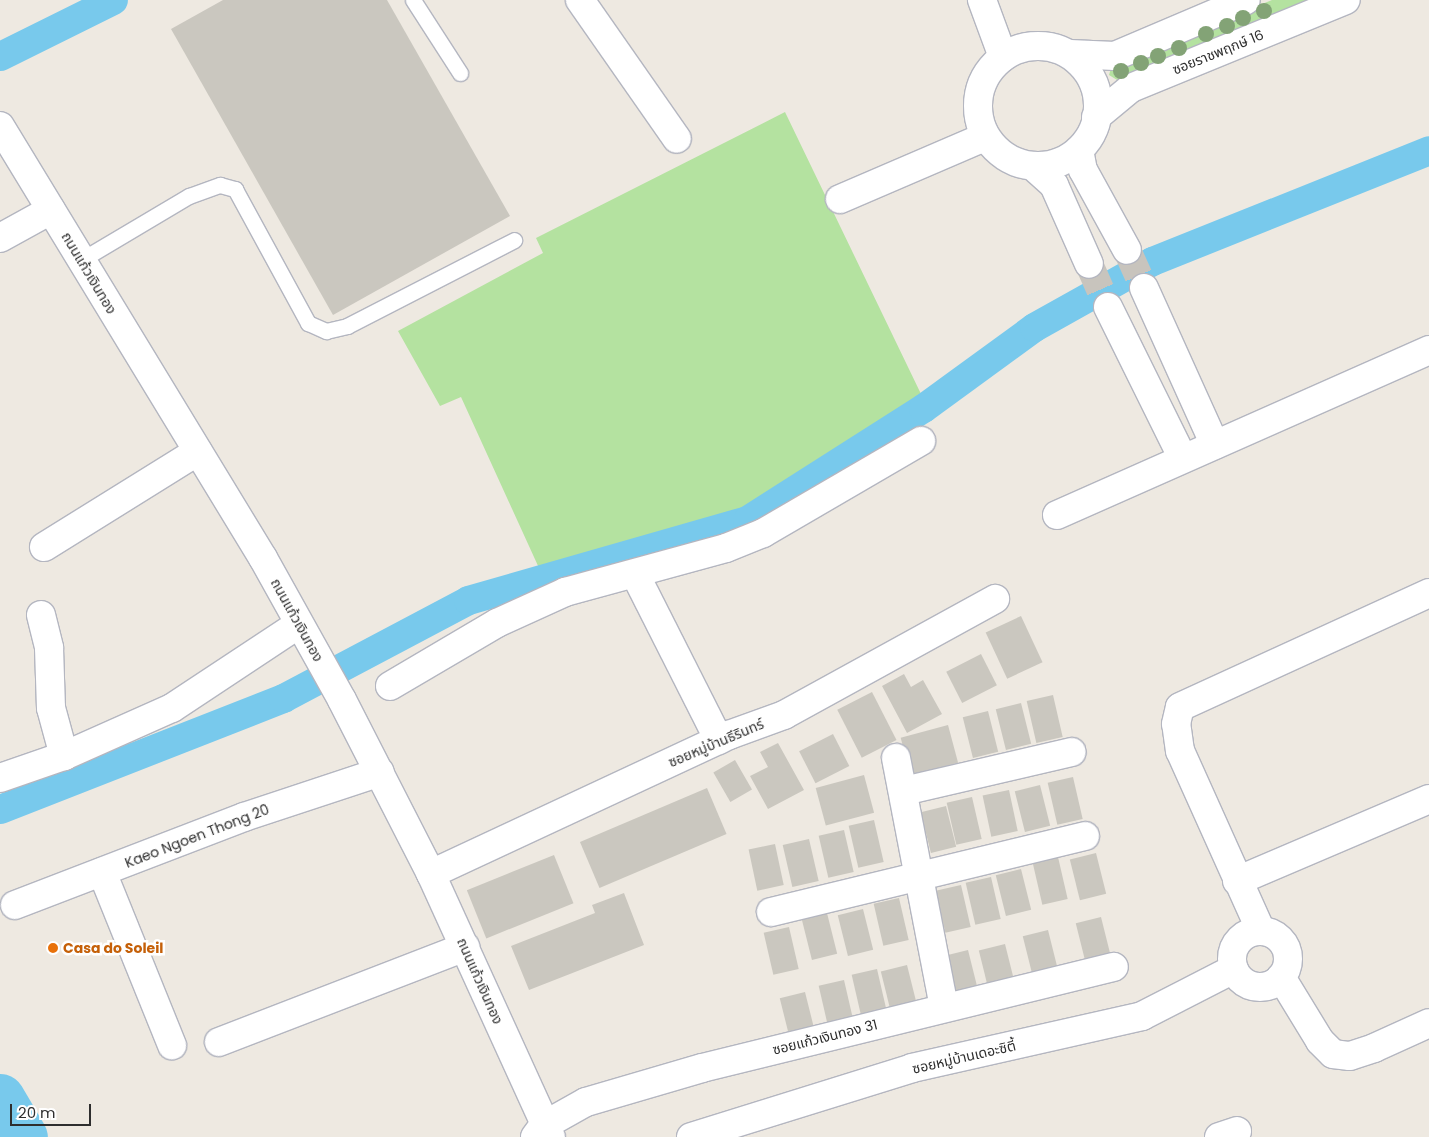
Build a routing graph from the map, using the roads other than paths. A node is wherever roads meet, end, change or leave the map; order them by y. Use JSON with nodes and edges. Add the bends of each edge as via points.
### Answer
{"nodes":[{"id":1,"x":413,"y":0,"type":"edge"},
{"id":2,"x":580,"y":0,"type":"edge"},
{"id":3,"x":982,"y":0,"type":"edge"},
{"id":4,"x":1246,"y":0,"type":"edge"},
{"id":5,"x":1346,"y":0,"type":"edge"},
{"id":6,"x":1070,"y":54,"type":"junction"},
{"id":7,"x":1003,"y":57,"type":"junction"},
{"id":8,"x":460,"y":72,"type":"dead end"},
{"id":9,"x":1096,"y":117,"type":"junction"},
{"id":10,"x":0,"y":126,"type":"edge"},
{"id":11,"x":985,"y":137,"type":"junction"},
{"id":12,"x":677,"y":139,"type":"dead end"},
{"id":13,"x":1079,"y":150,"type":"junction"},
{"id":14,"x":1034,"y":167,"type":"junction"},
{"id":15,"x":840,"y":199,"type":"dead end"},
{"id":16,"x":51,"y":210,"type":"junction"},
{"id":17,"x":0,"y":238,"type":"edge"},
{"id":18,"x":514,"y":240,"type":"dead end"},
{"id":19,"x":1128,"y":250,"type":"tunnel mouth"},
{"id":20,"x":81,"y":260,"type":"junction"},
{"id":21,"x":1089,"y":264,"type":"tunnel mouth"},
{"id":22,"x":1144,"y":288,"type":"tunnel mouth"},
{"id":23,"x":1108,"y":307,"type":"tunnel mouth"},
{"id":24,"x":1429,"y":350,"type":"edge"},
{"id":25,"x":921,"y":441,"type":"dead end"},
{"id":26,"x":1215,"y":445,"type":"junction"},
{"id":27,"x":198,"y":451,"type":"junction"},
{"id":28,"x":1183,"y":460,"type":"junction"},
{"id":29,"x":1056,"y":515,"type":"dead end"},
{"id":30,"x":44,"y":547,"type":"dead end"},
{"id":31,"x":635,"y":574,"type":"junction"},
{"id":32,"x":1429,"y":593,"type":"edge"},
{"id":33,"x":995,"y":599,"type":"dead end"},
{"id":34,"x":41,"y":615,"type":"dead end"},
{"id":35,"x":305,"y":635,"type":"junction"},
{"id":36,"x":390,"y":686,"type":"dead end"},
{"id":37,"x":719,"y":740,"type":"junction"},
{"id":38,"x":1072,"y":752,"type":"dead end"},
{"id":39,"x":64,"y":756,"type":"junction"},
{"id":40,"x":896,"y":758,"type":"dead end"},
{"id":41,"x":380,"y":772,"type":"junction"},
{"id":42,"x":0,"y":778,"type":"edge"},
{"id":43,"x":904,"y":790,"type":"junction"},
{"id":44,"x":1429,"y":799,"type":"edge"},
{"id":45,"x":1085,"y":836,"type":"dead end"},
{"id":46,"x":102,"y":872,"type":"junction"},
{"id":47,"x":431,"y":874,"type":"junction"},
{"id":48,"x":918,"y":877,"type":"junction"},
{"id":49,"x":1237,"y":882,"type":"junction"},
{"id":50,"x":15,"y":905,"type":"dead end"},
{"id":51,"x":772,"y":912,"type":"dead end"},
{"id":52,"x":1261,"y":931,"type":"junction"},
{"id":53,"x":465,"y":947,"type":"junction"},
{"id":54,"x":1114,"y":967,"type":"dead end"},
{"id":55,"x":1234,"y":969,"type":"junction"},
{"id":56,"x":1281,"y":977,"type":"junction"},
{"id":57,"x":944,"y":1007,"type":"junction"},
{"id":58,"x":1429,"y":1023,"type":"edge"},
{"id":59,"x":219,"y":1042,"type":"dead end"},
{"id":60,"x":172,"y":1045,"type":"dead end"},
{"id":61,"x":543,"y":1133,"type":"edge"},
{"id":62,"x":691,"y":1137,"type":"edge"}],
"edges":[{"from":1,"to":8,"type":"lane"},
{"from":2,"to":12,"type":"street"},
{"from":3,"to":7,"type":"street"},
{"from":4,"to":6,"type":"street","via":[[1115,56]]},
{"from":5,"to":9,"type":"street","name":"ซอยราชพฤกษ์ 16","via":[[1131,88]]},
{"from":6,"to":7,"type":"street","via":[[1031,46]]},
{"from":6,"to":9,"type":"street","name":"ซอยราชพฤกษ์ 16","via":[[1095,86]]},
{"from":7,"to":11,"type":"street","via":[[983,80],[977,99]]},
{"from":9,"to":13,"type":"street","name":"ซอยราชพฤกษ์ 16"},
{"from":10,"to":16,"type":"street","name":"ถนนแก้วเงินทอง"},
{"from":11,"to":14,"type":"street","via":[[1006,157]]},
{"from":11,"to":15,"type":"street"},
{"from":13,"to":14,"type":"street","via":[[1054,164]]},
{"from":13,"to":19,"type":"street","via":[[1083,170]]},
{"from":14,"to":21,"type":"street","via":[[1054,184]]},
{"from":16,"to":17,"type":"street"},
{"from":16,"to":20,"type":"street","name":"ถนนแก้วเงินทอง"},
{"from":18,"to":20,"type":"lane","via":[[347,326],[326,331],[308,322],[235,189],[220,185],[190,196]]},
{"from":20,"to":27,"type":"street","name":"ถนนแก้วเงินทอง"},
{"from":22,"to":26,"type":"street"},
{"from":23,"to":28,"type":"street"},
{"from":24,"to":26,"type":"street"},
{"from":25,"to":31,"type":"street","via":[[763,533]]},
{"from":26,"to":28,"type":"street"},
{"from":27,"to":30,"type":"street"},
{"from":27,"to":35,"type":"street","name":"ถนนแก้วเงินทอง"},
{"from":28,"to":29,"type":"street"},
{"from":31,"to":36,"type":"street","via":[[565,592],[497,623]]},
{"from":31,"to":37,"type":"street"},
{"from":32,"to":49,"type":"street","via":[[1180,707],[1176,724],[1180,751]]},
{"from":33,"to":37,"type":"street","name":"ซอยหมู่บ้านธีรินทร์","via":[[784,715]]},
{"from":34,"to":39,"type":"street","via":[[51,666],[51,708]]},
{"from":35,"to":39,"type":"street","via":[[172,708]]},
{"from":35,"to":41,"type":"street","name":"ถนนแก้วเงินทอง"},
{"from":37,"to":47,"type":"street","name":"ซอยหมู่บ้านธีรินทร์"},
{"from":38,"to":43,"type":"street"},
{"from":39,"to":42,"type":"street"},
{"from":40,"to":43,"type":"street"},
{"from":41,"to":46,"type":"street","name":"Kaeo Ngoen Thong 20"},
{"from":41,"to":47,"type":"street","name":"ถนนแก้วเงินทอง"},
{"from":43,"to":48,"type":"street"},
{"from":44,"to":49,"type":"street"},
{"from":45,"to":48,"type":"street"},
{"from":46,"to":50,"type":"street","name":"Kaeo Ngoen Thong 20"},
{"from":46,"to":60,"type":"street"},
{"from":47,"to":53,"type":"street","name":"ถนนแก้วเงินทอง"},
{"from":48,"to":51,"type":"street"},
{"from":48,"to":57,"type":"street"},
{"from":49,"to":52,"type":"street"},
{"from":52,"to":55,"type":"street","via":[[1238,942]]},
{"from":52,"to":56,"type":"street","via":[[1284,944],[1288,961]]},
{"from":53,"to":59,"type":"street"},
{"from":53,"to":61,"type":"street","name":"ถนนแก้วเงินทอง"},
{"from":54,"to":57,"type":"street","name":"ซอยแก้วเงินทอง 31"},
{"from":55,"to":56,"type":"street","via":[[1256,987]]},
{"from":55,"to":62,"type":"street","name":"ซอยหมู่บ้านเดอะซิตี้","via":[[1142,1016],[912,1068]]},
{"from":56,"to":58,"type":"street","via":[[1320,1041],[1333,1054],[1350,1056]]},
{"from":57,"to":61,"type":"street","name":"ซอยแก้วเงินทอง 31","via":[[586,1102]]}]}
